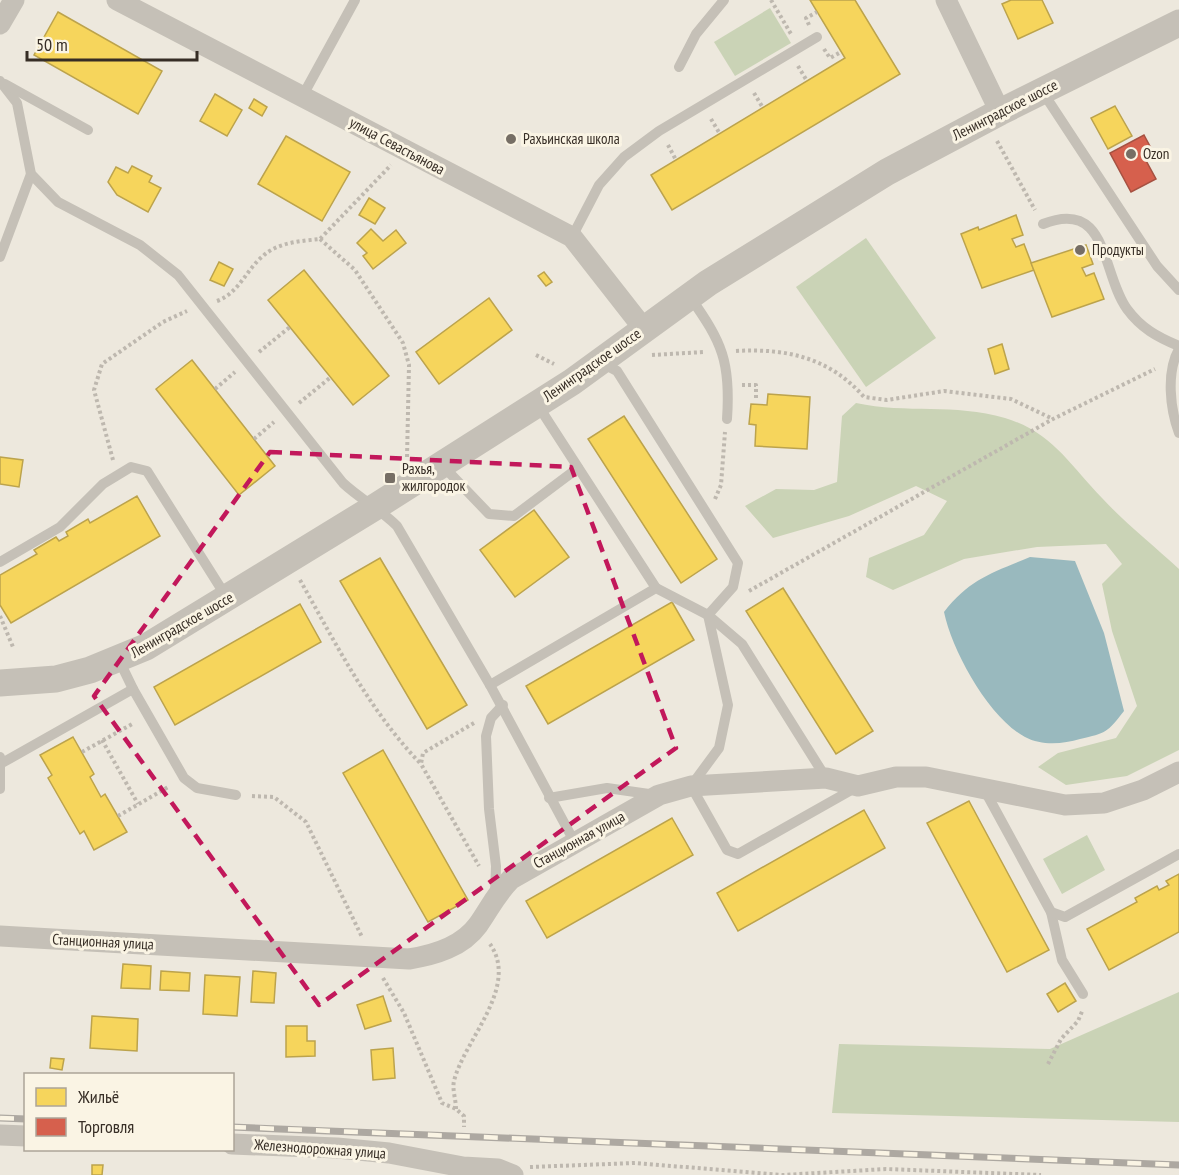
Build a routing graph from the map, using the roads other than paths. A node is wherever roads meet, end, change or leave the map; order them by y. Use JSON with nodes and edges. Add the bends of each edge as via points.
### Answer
{"nodes":[{"id":1,"x":14,"y":0,"type":"edge"},
{"id":2,"x":117,"y":0,"type":"edge"},
{"id":3,"x":355,"y":0,"type":"edge"},
{"id":4,"x":724,"y":0,"type":"edge"},
{"id":5,"x":946,"y":0,"type":"edge"},
{"id":6,"x":1179,"y":23,"type":"edge"},
{"id":7,"x":0,"y":24,"type":"edge"},
{"id":8,"x":817,"y":37,"type":"dead end"},
{"id":9,"x":679,"y":67,"type":"dead end"},
{"id":10,"x":1,"y":82,"type":"edge"},
{"id":11,"x":1042,"y":91,"type":"junction"},
{"id":12,"x":302,"y":97,"type":"junction"},
{"id":13,"x":1000,"y":112,"type":"junction"},
{"id":14,"x":88,"y":130,"type":"dead end"},
{"id":15,"x":32,"y":174,"type":"junction"},
{"id":16,"x":1043,"y":224,"type":"road end"},
{"id":17,"x":572,"y":237,"type":"junction"},
{"id":18,"x":0,"y":257,"type":"edge"},
{"id":19,"x":1179,"y":290,"type":"edge"},
{"id":20,"x":689,"y":296,"type":"junction"},
{"id":21,"x":644,"y":329,"type":"junction"},
{"id":22,"x":1179,"y":348,"type":"edge"},
{"id":23,"x":600,"y":362,"type":"junction"},
{"id":24,"x":537,"y":404,"type":"junction"},
{"id":25,"x":727,"y":419,"type":"road end"},
{"id":26,"x":1179,"y":433,"type":"edge"},
{"id":27,"x":442,"y":465,"type":"junction"},
{"id":28,"x":578,"y":468,"type":"junction"},
{"id":29,"x":375,"y":507,"type":"junction"},
{"id":30,"x":0,"y":562,"type":"edge"},
{"id":31,"x":656,"y":588,"type":"junction"},
{"id":32,"x":228,"y":599,"type":"junction"},
{"id":33,"x":708,"y":615,"type":"junction"},
{"id":34,"x":119,"y":660,"type":"junction"},
{"id":35,"x":0,"y":683,"type":"edge"},
{"id":36,"x":490,"y":684,"type":"junction"},
{"id":37,"x":133,"y":689,"type":"junction"},
{"id":38,"x":503,"y":705,"type":"junction"},
{"id":39,"x":1,"y":760,"type":"edge"},
{"id":40,"x":1177,"y":776,"type":"edge"},
{"id":41,"x":826,"y":778,"type":"junction"},
{"id":42,"x":691,"y":786,"type":"junction"},
{"id":43,"x":858,"y":786,"type":"junction"},
{"id":44,"x":0,"y":789,"type":"edge"},
{"id":45,"x":984,"y":789,"type":"junction"},
{"id":46,"x":236,"y":795,"type":"road end"},
{"id":47,"x":659,"y":795,"type":"junction"},
{"id":48,"x":549,"y":798,"type":"junction"},
{"id":49,"x":575,"y":843,"type":"junction"},
{"id":50,"x":1179,"y":854,"type":"edge"},
{"id":51,"x":495,"y":895,"type":"junction"},
{"id":52,"x":1051,"y":912,"type":"junction"},
{"id":53,"x":0,"y":936,"type":"edge"},
{"id":54,"x":1083,"y":994,"type":"road end"},
{"id":55,"x":0,"y":1135,"type":"edge"},
{"id":56,"x":24,"y":1136,"type":"edge"},
{"id":57,"x":234,"y":1144,"type":"edge"},
{"id":58,"x":442,"y":1169,"type":"edge"},
{"id":59,"x":506,"y":1172,"type":"edge"}],
"edges":[{"from":1,"to":7,"type":"street"},
{"from":2,"to":12,"type":"street","name":"улица Севастьянова"},
{"from":3,"to":12,"type":"lane"},
{"from":4,"to":9,"type":"lane","via":[[696,34]]},
{"from":5,"to":13,"type":"street"},
{"from":6,"to":11,"type":"street","name":"Ленинградское шоссе"},
{"from":8,"to":17,"type":"lane","via":[[659,131],[624,157],[599,185]]},
{"from":10,"to":14,"type":"lane"},
{"from":10,"to":15,"type":"lane","via":[[17,103]]},
{"from":11,"to":13,"type":"street","name":"Ленинградское шоссе"},
{"from":11,"to":19,"type":"lane","via":[[1157,266]]},
{"from":12,"to":17,"type":"street","name":"улица Севастьянова"},
{"from":13,"to":20,"type":"street","name":"Ленинградское шоссе","via":[[887,172]]},
{"from":15,"to":18,"type":"lane"},
{"from":15,"to":29,"type":"lane","via":[[58,202],[140,244],[178,275],[343,483]]},
{"from":16,"to":22,"type":"lane","via":[[1059,218],[1080,219],[1096,234],[1126,308],[1150,334]]},
{"from":17,"to":21,"type":"street","name":"улица Севастьянова"},
{"from":20,"to":21,"type":"street","name":"Ленинградское шоссе"},
{"from":20,"to":25,"type":"lane","via":[[713,330],[722,351],[729,384]]},
{"from":21,"to":23,"type":"street","name":"Ленинградское шоссе"},
{"from":22,"to":26,"type":"lane","via":[[1172,361],[1171,393]]},
{"from":23,"to":24,"type":"street","name":"Ленинградское шоссе"},
{"from":23,"to":33,"type":"lane","via":[[617,372],[738,563],[733,586]]},
{"from":24,"to":27,"type":"street","name":"Ленинградское шоссе"},
{"from":24,"to":28,"type":"lane"},
{"from":27,"to":28,"type":"lane","via":[[489,514],[514,516]]},
{"from":27,"to":29,"type":"street","name":"Ленинградское шоссе"},
{"from":28,"to":31,"type":"lane"},
{"from":29,"to":32,"type":"street","name":"Ленинградское шоссе"},
{"from":29,"to":36,"type":"lane","via":[[397,526]]},
{"from":30,"to":32,"type":"lane","via":[[60,526],[103,484],[131,467],[147,471]]},
{"from":31,"to":33,"type":"lane"},
{"from":31,"to":36,"type":"lane"},
{"from":32,"to":34,"type":"street","name":"Ленинградское шоссе"},
{"from":33,"to":41,"type":"lane","via":[[742,644]]},
{"from":33,"to":42,"type":"lane","via":[[728,705],[719,748]]},
{"from":34,"to":35,"type":"street","name":"Ленинградское шоссе","via":[[56,679]]},
{"from":34,"to":37,"type":"lane"},
{"from":36,"to":38,"type":"lane"},
{"from":37,"to":39,"type":"lane"},
{"from":37,"to":46,"type":"lane","via":[[183,778],[197,788]]},
{"from":38,"to":48,"type":"lane"},
{"from":38,"to":51,"type":"lane","via":[[491,718],[486,736]]},
{"from":39,"to":44,"type":"lane"},
{"from":40,"to":45,"type":"street","name":"Станционная улица","via":[[1094,804],[1065,806]]},
{"from":41,"to":42,"type":"street","name":"Станционная улица"},
{"from":41,"to":43,"type":"street","name":"Станционная улица"},
{"from":42,"to":43,"type":"lane","via":[[728,850],[738,854]]},
{"from":42,"to":47,"type":"street","name":"Станционная улица"},
{"from":43,"to":45,"type":"street","name":"Станционная улица","via":[[896,777],[926,777]]},
{"from":45,"to":52,"type":"lane"},
{"from":47,"to":48,"type":"lane","via":[[607,788]]},
{"from":47,"to":49,"type":"street","name":"Станционная улица"},
{"from":48,"to":49,"type":"lane"},
{"from":49,"to":51,"type":"street","name":"Станционная улица","via":[[511,879]]},
{"from":50,"to":52,"type":"lane","via":[[1065,916]]},
{"from":51,"to":53,"type":"street","name":"Станционная улица","via":[[478,926],[459,943],[433,956],[409,960]]},
{"from":52,"to":54,"type":"lane","via":[[1062,960]]},
{"from":55,"to":56,"type":"street"},
{"from":57,"to":58,"type":"street","name":"Железнодорожная улица","via":[[389,1153]]},
{"from":58,"to":59,"type":"street","name":"Железнодорожная улица"}]}
